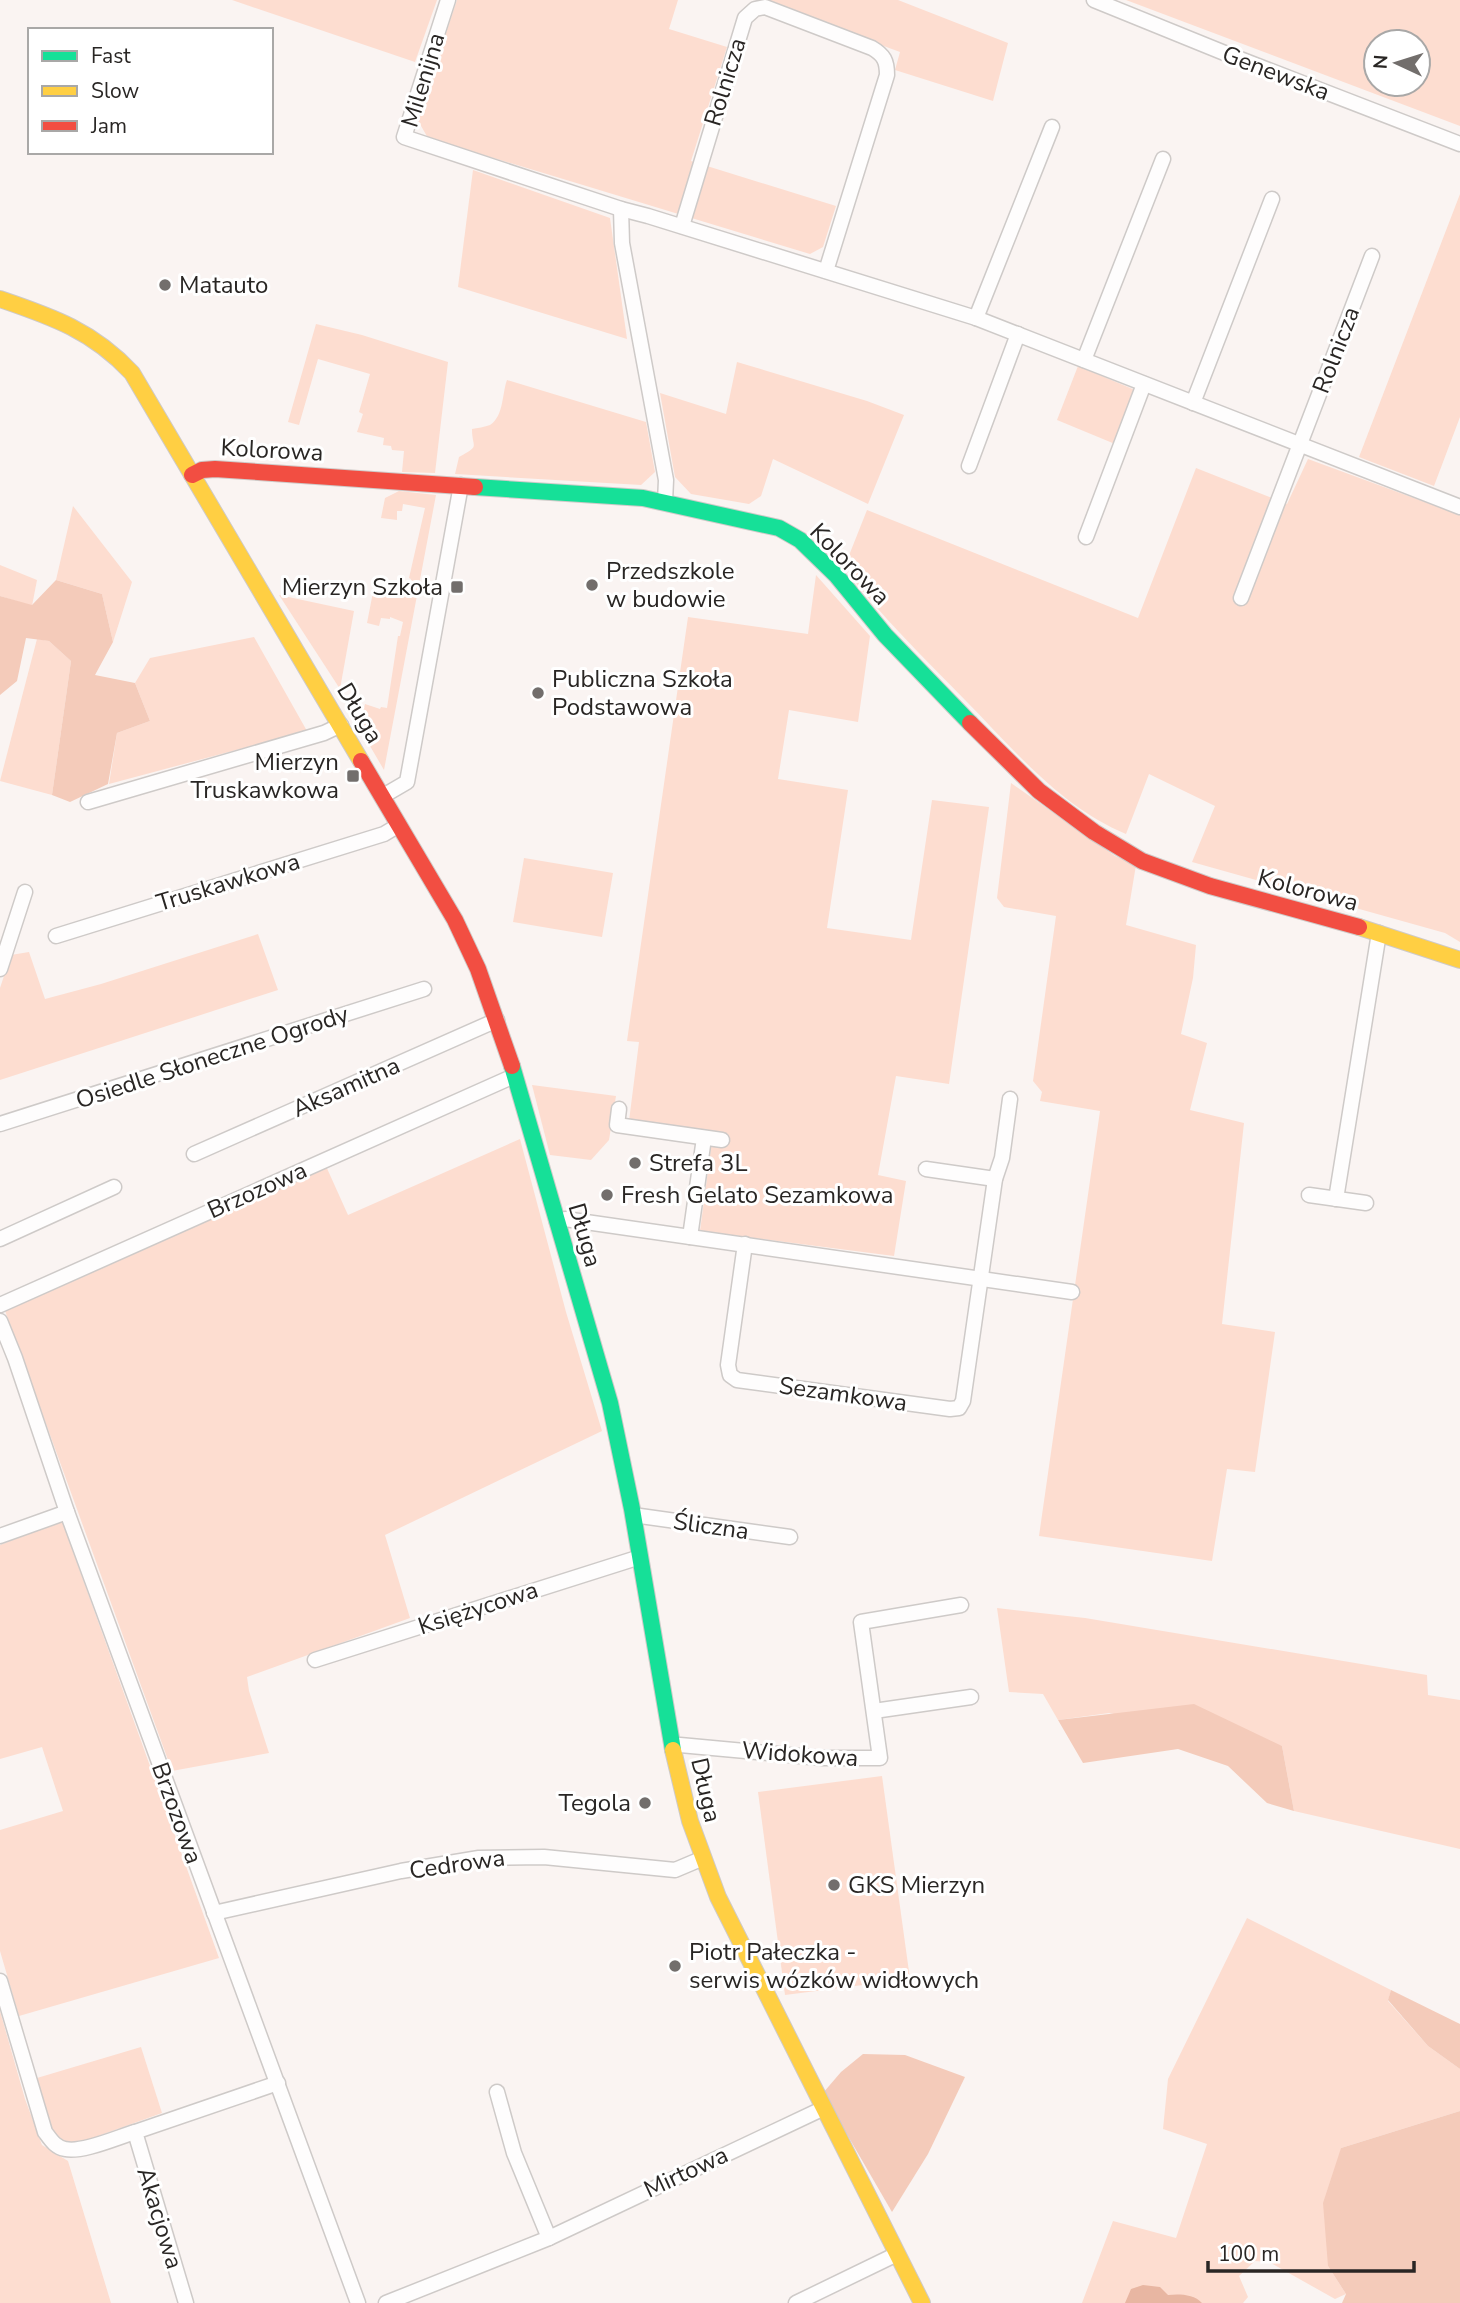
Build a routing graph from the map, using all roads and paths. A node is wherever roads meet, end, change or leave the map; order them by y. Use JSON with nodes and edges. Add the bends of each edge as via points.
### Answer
{"nodes":[{"id":1,"x":448,"y":0,"type":"edge"},
{"id":2,"x":1094,"y":0,"type":"edge"},
{"id":3,"x":1052,"y":127,"type":"dead end"},
{"id":4,"x":1460,"y":144,"type":"edge"},
{"id":5,"x":1163,"y":159,"type":"dead end"},
{"id":6,"x":1272,"y":198,"type":"dead end"},
{"id":7,"x":621,"y":209,"type":"junction"},
{"id":8,"x":682,"y":226,"type":"junction"},
{"id":9,"x":1372,"y":256,"type":"dead end"},
{"id":10,"x":826,"y":271,"type":"junction"},
{"id":11,"x":0,"y":299,"type":"edge"},
{"id":12,"x":976,"y":318,"type":"junction"},
{"id":13,"x":1018,"y":334,"type":"junction"},
{"id":14,"x":1084,"y":360,"type":"junction"},
{"id":15,"x":1144,"y":384,"type":"junction"},
{"id":16,"x":1193,"y":403,"type":"junction"},
{"id":17,"x":1299,"y":444,"type":"junction"},
{"id":18,"x":969,"y":466,"type":"dead end"},
{"id":19,"x":192,"y":475,"type":"junction"},
{"id":20,"x":461,"y":485,"type":"junction"},
{"id":21,"x":665,"y":502,"type":"junction"},
{"id":22,"x":1460,"y":507,"type":"edge"},
{"id":23,"x":1086,"y":537,"type":"dead end"},
{"id":24,"x":1241,"y":598,"type":"dead end"},
{"id":25,"x":341,"y":725,"type":"junction"},
{"id":26,"x":383,"y":796,"type":"junction"},
{"id":27,"x":88,"y":802,"type":"dead end"},
{"id":28,"x":399,"y":825,"type":"junction"},
{"id":29,"x":25,"y":892,"type":"dead end"},
{"id":30,"x":1379,"y":933,"type":"junction"},
{"id":31,"x":56,"y":936,"type":"dead end"},
{"id":32,"x":1460,"y":960,"type":"edge"},
{"id":33,"x":0,"y":969,"type":"edge"},
{"id":34,"x":424,"y":989,"type":"dead end"},
{"id":35,"x":497,"y":1020,"type":"junction"},
{"id":36,"x":514,"y":1076,"type":"junction"},
{"id":37,"x":1010,"y":1099,"type":"dead end"},
{"id":38,"x":619,"y":1109,"type":"dead end"},
{"id":39,"x":0,"y":1124,"type":"edge"},
{"id":40,"x":704,"y":1138,"type":"junction"},
{"id":41,"x":722,"y":1140,"type":"dead end"},
{"id":42,"x":194,"y":1154,"type":"dead end"},
{"id":43,"x":926,"y":1169,"type":"dead end"},
{"id":44,"x":995,"y":1180,"type":"junction"},
{"id":45,"x":114,"y":1187,"type":"dead end"},
{"id":46,"x":1309,"y":1195,"type":"dead end"},
{"id":47,"x":1336,"y":1199,"type":"junction"},
{"id":48,"x":1366,"y":1203,"type":"dead end"},
{"id":49,"x":557,"y":1222,"type":"junction"},
{"id":50,"x":690,"y":1237,"type":"junction"},
{"id":51,"x":0,"y":1238,"type":"edge"},
{"id":52,"x":745,"y":1244,"type":"junction"},
{"id":53,"x":981,"y":1278,"type":"junction"},
{"id":54,"x":1072,"y":1292,"type":"dead end"},
{"id":55,"x":0,"y":1305,"type":"edge"},
{"id":56,"x":0,"y":1321,"type":"edge"},
{"id":57,"x":67,"y":1512,"type":"junction"},
{"id":58,"x":633,"y":1515,"type":"junction"},
{"id":59,"x":0,"y":1536,"type":"edge"},
{"id":60,"x":790,"y":1537,"type":"dead end"},
{"id":61,"x":640,"y":1557,"type":"junction"},
{"id":62,"x":961,"y":1605,"type":"dead end"},
{"id":63,"x":315,"y":1660,"type":"dead end"},
{"id":64,"x":971,"y":1697,"type":"dead end"},
{"id":65,"x":874,"y":1711,"type":"junction"},
{"id":66,"x":673,"y":1746,"type":"junction"},
{"id":67,"x":701,"y":1859,"type":"junction"},
{"id":68,"x":214,"y":1913,"type":"junction"},
{"id":69,"x":0,"y":1981,"type":"edge"},
{"id":70,"x":278,"y":2083,"type":"junction"},
{"id":71,"x":497,"y":2092,"type":"dead end"},
{"id":72,"x":824,"y":2108,"type":"junction"},
{"id":73,"x":135,"y":2132,"type":"junction"},
{"id":74,"x":549,"y":2238,"type":"junction"},
{"id":75,"x":897,"y":2255,"type":"junction"},
{"id":76,"x":186,"y":2303,"type":"edge"},
{"id":77,"x":358,"y":2303,"type":"edge"},
{"id":78,"x":386,"y":2303,"type":"edge"},
{"id":79,"x":796,"y":2303,"type":"edge"},
{"id":80,"x":922,"y":2303,"type":"edge"}],
"edges":[{"from":1,"to":7,"type":"street","name":"Milenijna","via":[[404,137]]},
{"from":2,"to":4,"type":"street","name":"Genewska"},
{"from":3,"to":12,"type":"street"},
{"from":5,"to":14,"type":"street"},
{"from":6,"to":16,"type":"street"},
{"from":7,"to":8,"type":"street"},
{"from":7,"to":21,"type":"street","via":[[622,243],[666,480]]},
{"from":8,"to":10,"type":"street"},
{"from":8,"to":10,"type":"street","name":"Rolnicza","via":[[745,18],[765,7],[872,48],[887,63]]},
{"from":9,"to":17,"type":"street","name":"Rolnicza"},
{"from":10,"to":12,"type":"street"},
{"from":11,"to":19,"type":"street","name":"Długa","via":[[72,325],[112,351],[141,386]]},
{"from":12,"to":13,"type":"street"},
{"from":13,"to":14,"type":"street"},
{"from":13,"to":18,"type":"street"},
{"from":14,"to":15,"type":"street"},
{"from":15,"to":16,"type":"street"},
{"from":15,"to":23,"type":"street"},
{"from":16,"to":17,"type":"street"},
{"from":17,"to":22,"type":"street"},
{"from":17,"to":24,"type":"street","name":"Rolnicza"},
{"from":19,"to":20,"type":"street","name":"Kolorowa","via":[[206,469]]},
{"from":19,"to":25,"type":"street","name":"Długa"},
{"from":20,"to":21,"type":"street","name":"Kolorowa"},
{"from":20,"to":26,"type":"street","via":[[407,782]]},
{"from":21,"to":30,"type":"street","name":"Kolorowa","via":[[779,528],[800,540],[947,701],[1039,791],[1142,861],[1210,886]]},
{"from":25,"to":26,"type":"street","name":"Długa"},
{"from":25,"to":27,"type":"street"},
{"from":26,"to":28,"type":"street","name":"Długa"},
{"from":28,"to":31,"type":"street","name":"Truskawkowa","via":[[384,834]]},
{"from":28,"to":35,"type":"street","name":"Długa","via":[[463,935]]},
{"from":29,"to":33,"type":"street"},
{"from":30,"to":32,"type":"street","name":"Kolorowa"},
{"from":30,"to":47,"type":"street","name":"Kolorowa"},
{"from":34,"to":39,"type":"street","name":"Osiedle Słoneczne Ogrody"},
{"from":35,"to":36,"type":"street","name":"Długa"},
{"from":35,"to":42,"type":"street","name":"Aksamitna"},
{"from":36,"to":49,"type":"street","name":"Długa"},
{"from":36,"to":55,"type":"street","name":"Brzozowa"},
{"from":37,"to":44,"type":"street","name":"Sezamkowa"},
{"from":38,"to":40,"type":"street","via":[[617,1125]]},
{"from":40,"to":41,"type":"street"},
{"from":40,"to":50,"type":"street"},
{"from":43,"to":44,"type":"street"},
{"from":44,"to":53,"type":"street","name":"Sezamkowa"},
{"from":45,"to":51,"type":"street"},
{"from":46,"to":47,"type":"street"},
{"from":47,"to":48,"type":"street"},
{"from":49,"to":50,"type":"street","via":[[565,1219]]},
{"from":49,"to":58,"type":"street","name":"Długa","via":[[607,1392]]},
{"from":50,"to":52,"type":"street"},
{"from":52,"to":53,"type":"street"},
{"from":52,"to":53,"type":"street","name":"Sezamkowa","via":[[728,1365],[730,1376],[737,1380],[959,1408]]},
{"from":53,"to":54,"type":"street"},
{"from":56,"to":57,"type":"street","name":"Brzozowa"},
{"from":57,"to":59,"type":"street"},
{"from":57,"to":68,"type":"street","name":"Brzozowa"},
{"from":58,"to":60,"type":"street","name":"Śliczna"},
{"from":58,"to":61,"type":"street","name":"Długa"},
{"from":61,"to":63,"type":"street","name":"Księżycowa"},
{"from":61,"to":66,"type":"street","name":"Długa"},
{"from":62,"to":65,"type":"street","name":"Widokowa","via":[[861,1622]]},
{"from":64,"to":65,"type":"street","name":"Widokowa"},
{"from":65,"to":66,"type":"street","name":"Widokowa","via":[[880,1758]]},
{"from":66,"to":67,"type":"street","name":"Długa"},
{"from":67,"to":68,"type":"street","name":"Cedrowa","via":[[675,1870],[544,1857],[479,1858]]},
{"from":67,"to":72,"type":"street","name":"Długa"},
{"from":68,"to":70,"type":"street","name":"Brzozowa"},
{"from":69,"to":73,"type":"street","via":[[45,2132],[53,2143],[75,2150]]},
{"from":70,"to":73,"type":"street"},
{"from":70,"to":77,"type":"street","name":"Brzozowa"},
{"from":71,"to":74,"type":"street","via":[[514,2153]]},
{"from":72,"to":74,"type":"street","name":"Mirtowa"},
{"from":72,"to":75,"type":"street","name":"Długa"},
{"from":73,"to":76,"type":"street","name":"Akacjowa"},
{"from":74,"to":78,"type":"street","name":"Mirtowa"},
{"from":75,"to":79,"type":"street"},
{"from":75,"to":80,"type":"street","name":"Długa"}]}
